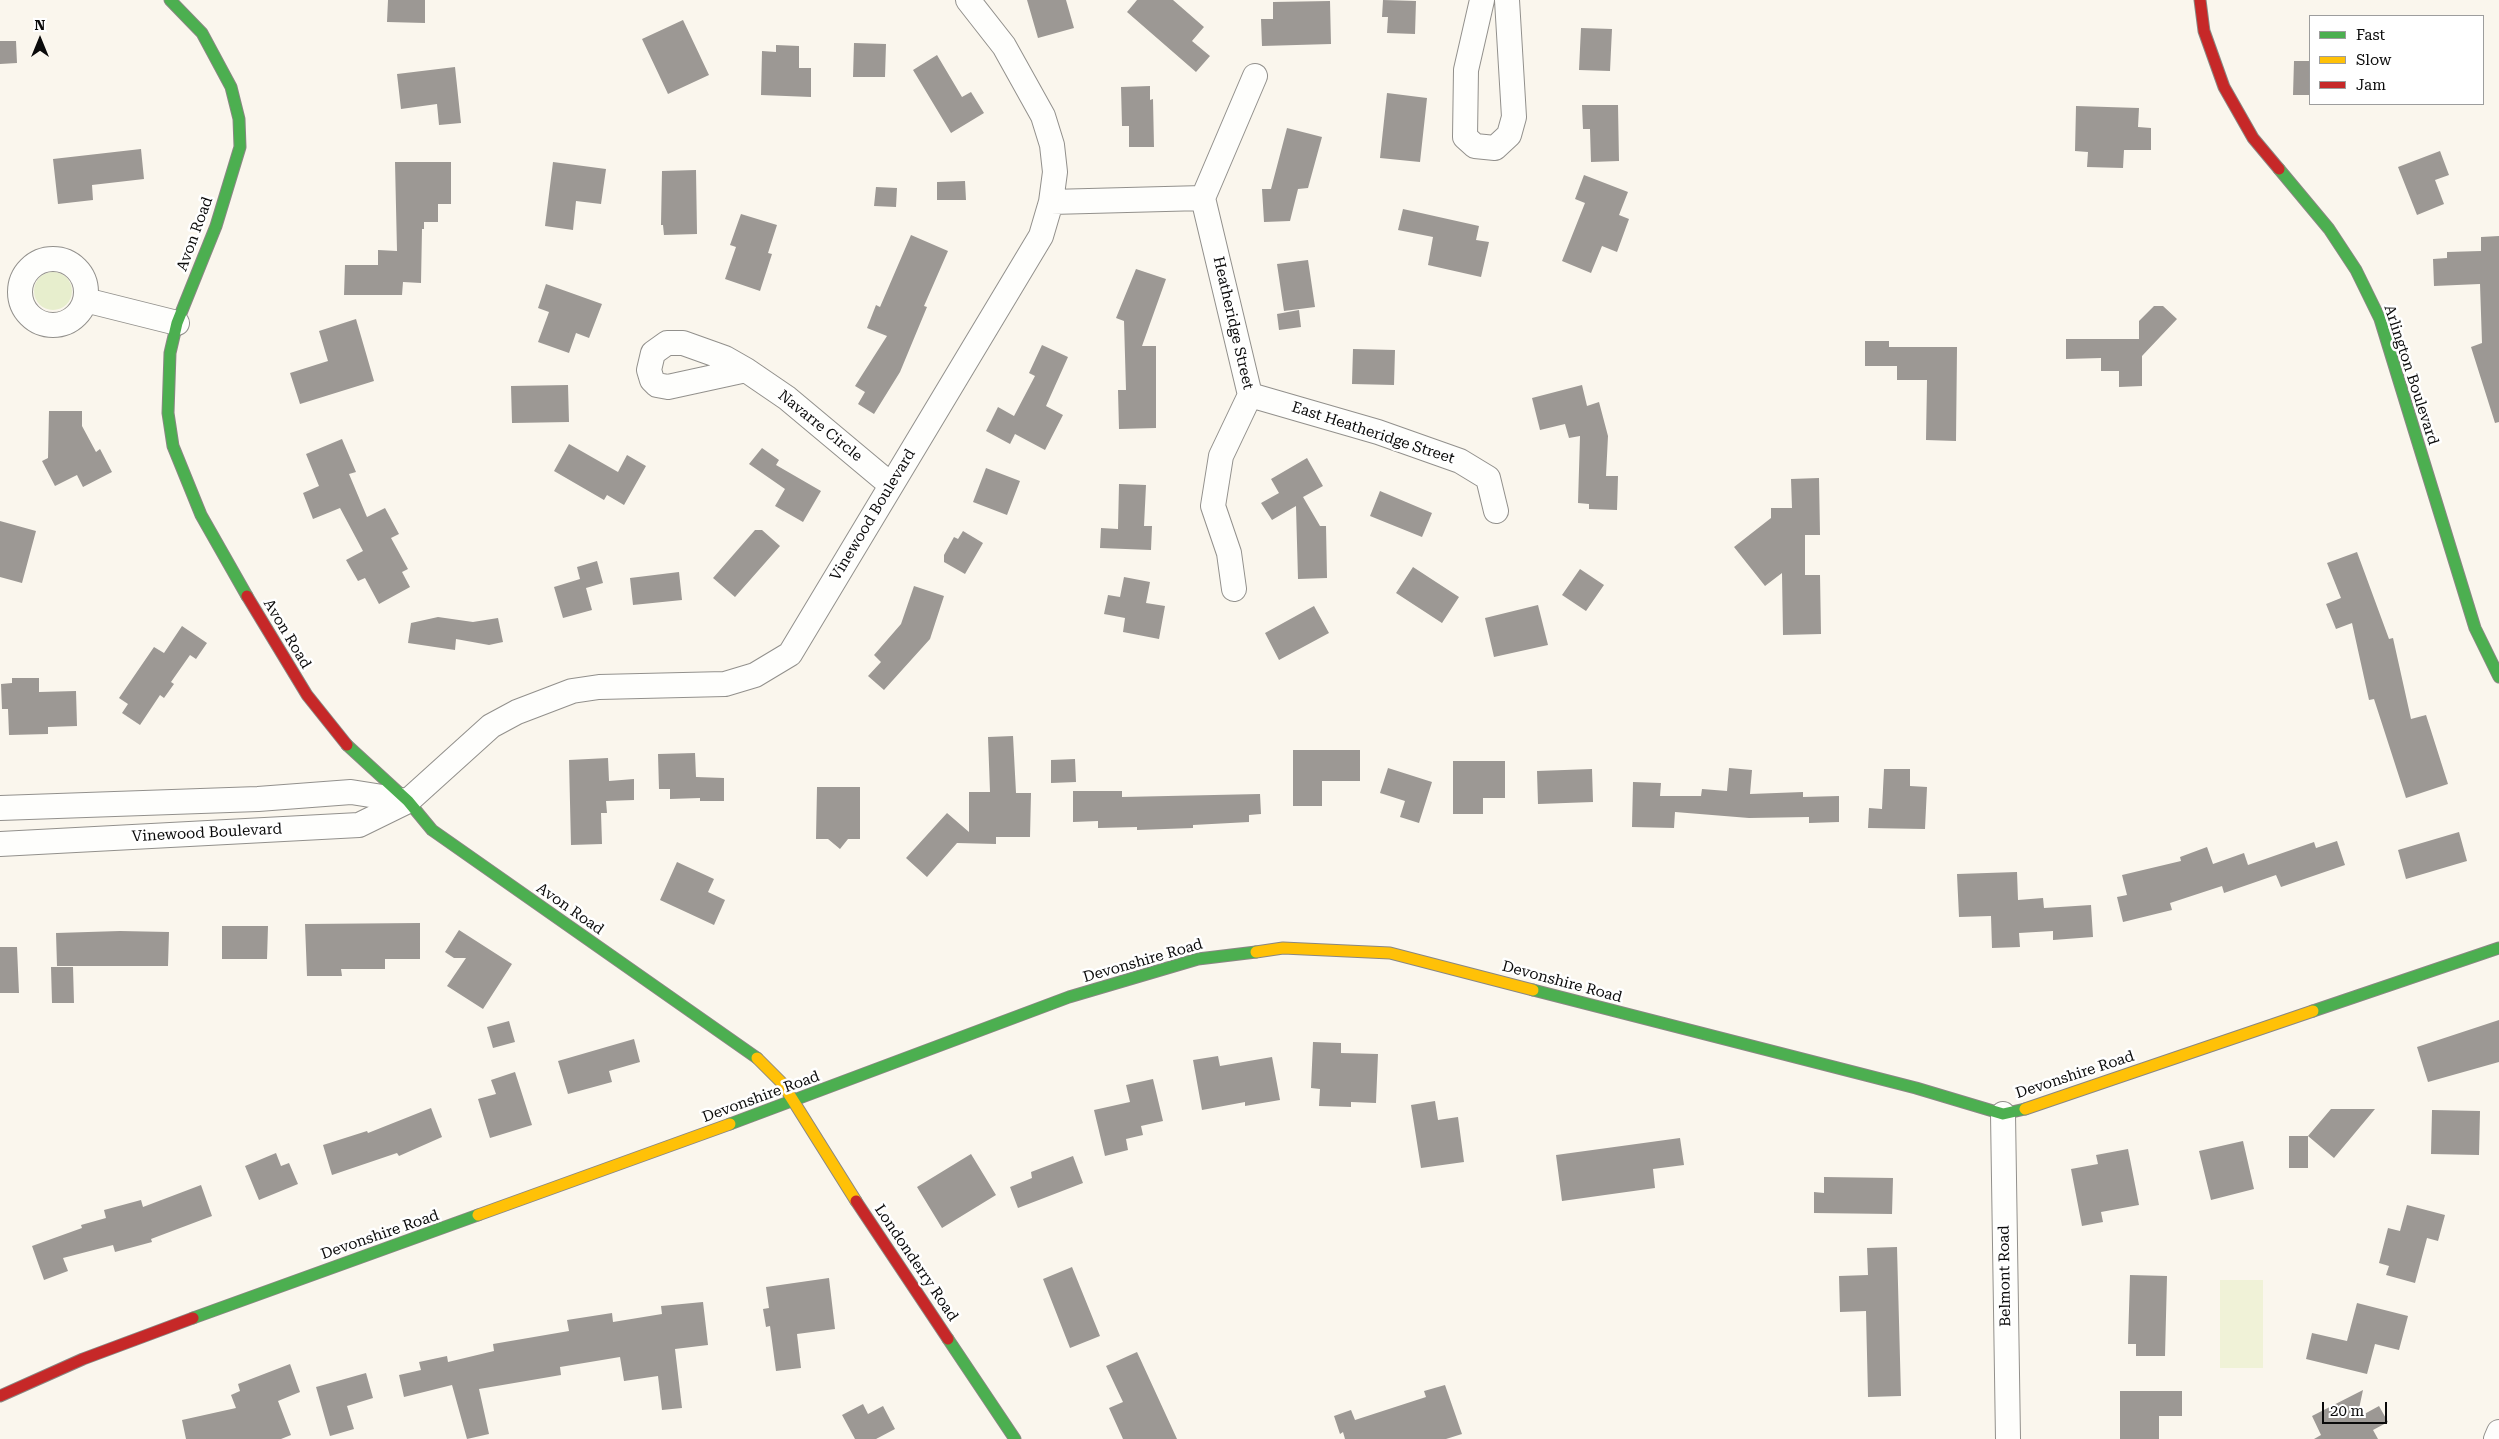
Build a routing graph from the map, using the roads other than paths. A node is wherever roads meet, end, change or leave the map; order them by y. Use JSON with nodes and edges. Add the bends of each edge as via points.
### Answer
{"nodes":[{"id":1,"x":170,"y":0,"type":"edge"},
{"id":2,"x":968,"y":0,"type":"edge"},
{"id":3,"x":1482,"y":0,"type":"edge"},
{"id":4,"x":1507,"y":0,"type":"edge"},
{"id":5,"x":2200,"y":0,"type":"edge"},
{"id":6,"x":1255,"y":76,"type":"dead end"},
{"id":7,"x":1203,"y":198,"type":"junction"},
{"id":8,"x":1051,"y":202,"type":"junction"},
{"id":9,"x":85,"y":300,"type":"dead end"},
{"id":10,"x":177,"y":323,"type":"junction"},
{"id":11,"x":746,"y":370,"type":"dead end"},
{"id":12,"x":1250,"y":395,"type":"junction"},
{"id":13,"x":890,"y":485,"type":"junction"},
{"id":14,"x":1496,"y":512,"type":"dead end"},
{"id":15,"x":1234,"y":589,"type":"dead end"},
{"id":16,"x":2499,"y":677,"type":"edge"},
{"id":17,"x":408,"y":801,"type":"junction"},
{"id":18,"x":0,"y":808,"type":"edge"},
{"id":19,"x":0,"y":844,"type":"edge"},
{"id":20,"x":2499,"y":948,"type":"edge"},
{"id":21,"x":793,"y":1102,"type":"junction"},
{"id":22,"x":2003,"y":1114,"type":"junction"},
{"id":23,"x":0,"y":1396,"type":"edge"},
{"id":24,"x":2499,"y":1432,"type":"edge"},
{"id":25,"x":1015,"y":1439,"type":"edge"},
{"id":26,"x":2008,"y":1439,"type":"edge"},
{"id":27,"x":2496,"y":1439,"type":"edge"}],
"edges":[{"from":1,"to":10,"type":"street","name":"Avon Road","via":[[202,32],[231,87],[239,119],[240,147],[216,226]]},
{"from":2,"to":8,"type":"street","name":"Vinewood Boulevard","via":[[1004,46],[1043,116],[1052,145],[1055,172]]},
{"from":3,"to":4,"type":"street","via":[[1466,70],[1465,137],[1476,146],[1495,148],[1509,135],[1514,117]]},
{"from":5,"to":16,"type":"street","name":"Arlington Boulevard","via":[[2204,32],[2236,110],[2253,138],[2329,229],[2356,270],[2380,319],[2475,628]]},
{"from":6,"to":7,"type":"street"},
{"from":7,"to":8,"type":"street"},
{"from":7,"to":12,"type":"street","name":"Heatheridge Street"},
{"from":8,"to":13,"type":"street","name":"Vinewood Boulevard","via":[[1040,236]]},
{"from":9,"to":10,"type":"street"},
{"from":10,"to":17,"type":"street","name":"Avon Road","via":[[170,353],[168,412],[174,446],[202,516],[268,636],[307,695],[346,744]]},
{"from":11,"to":13,"type":"street","name":"Navarre Circle","via":[[787,398]]},
{"from":12,"to":14,"type":"street","name":"East Heatheridge Street","via":[[1378,432],[1460,461],[1488,478]]},
{"from":12,"to":15,"type":"street","name":"Heatheridge Street","via":[[1221,456],[1213,506],[1229,553]]},
{"from":13,"to":17,"type":"street","name":"Vinewood Boulevard","via":[[790,654],[755,675],[725,684],[600,687],[572,691],[544,701],[491,726]]},
{"from":17,"to":18,"type":"street","via":[[351,792],[258,799]]},
{"from":17,"to":19,"type":"street","name":"Vinewood Boulevard","via":[[359,825]]},
{"from":17,"to":21,"type":"street","name":"Avon Road","via":[[432,830],[755,1056],[782,1083]]},
{"from":20,"to":22,"type":"street","name":"Devonshire Road"},
{"from":21,"to":22,"type":"street","name":"Devonshire Road","via":[[1068,997],[1198,958],[1284,948],[1390,953],[1916,1088]]},
{"from":21,"to":23,"type":"street","name":"Devonshire Road","via":[[296,1280],[83,1359]]},
{"from":21,"to":25,"type":"street","name":"Londonderry Road"},
{"from":22,"to":26,"type":"street","name":"Belmont Road"},
{"from":24,"to":27,"type":"street"}]}
